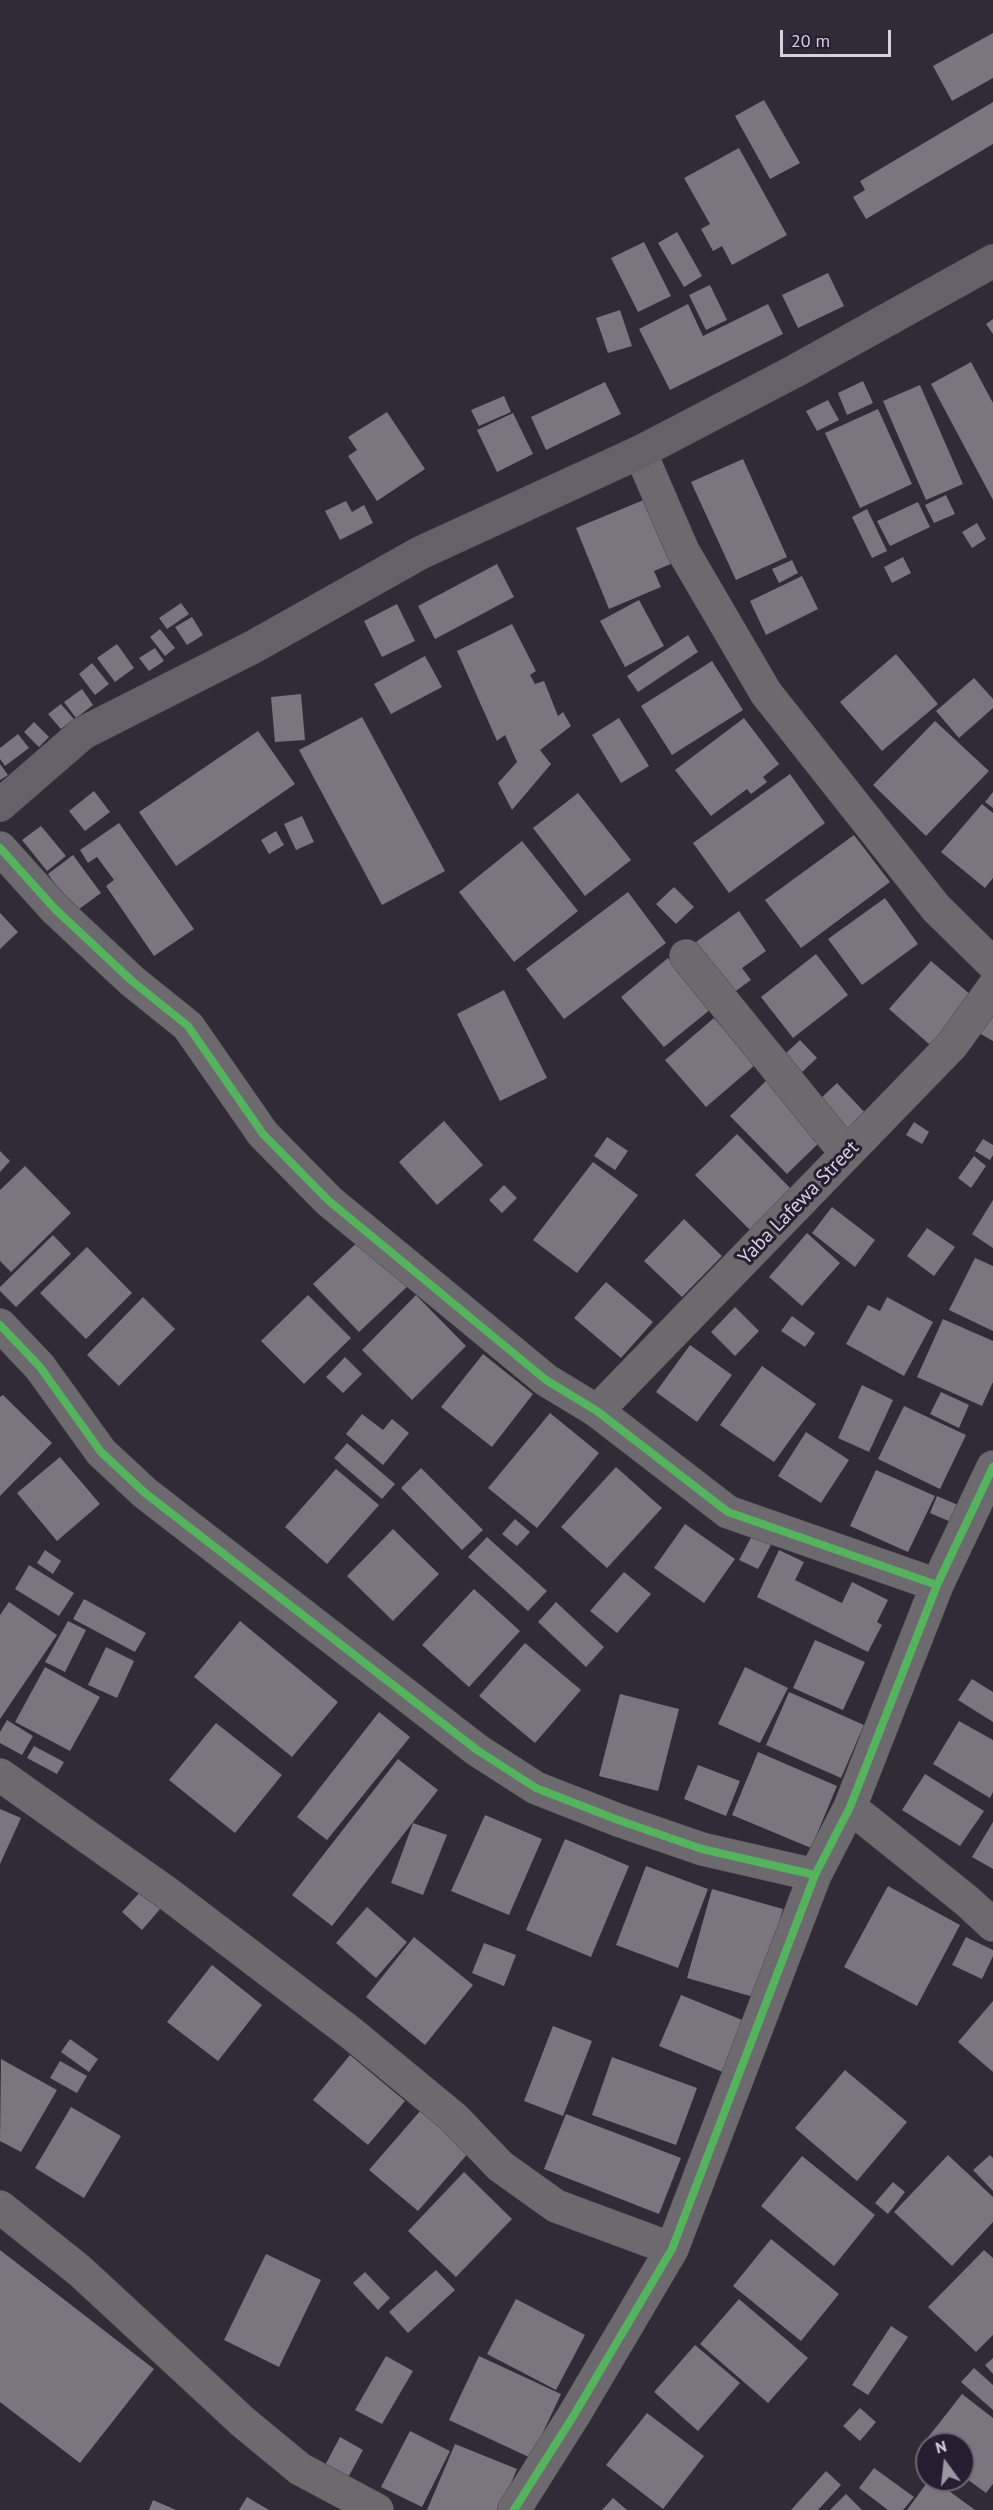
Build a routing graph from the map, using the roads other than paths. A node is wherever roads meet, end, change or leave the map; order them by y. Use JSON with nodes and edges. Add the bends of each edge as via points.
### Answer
{"nodes":[{"id":1,"x":993,"y":261,"type":"edge"},
{"id":2,"x":640,"y":452,"type":"junction"},
{"id":3,"x":0,"y":805,"type":"edge"},
{"id":4,"x":0,"y":848,"type":"edge"},
{"id":5,"x":686,"y":956,"type":"dead end"},
{"id":6,"x":993,"y":964,"type":"edge"},
{"id":7,"x":993,"y":988,"type":"edge"},
{"id":8,"x":846,"y":1153,"type":"junction"},
{"id":9,"x":0,"y":1325,"type":"edge"},
{"id":10,"x":597,"y":1411,"type":"junction"},
{"id":11,"x":993,"y":1467,"type":"edge"},
{"id":12,"x":937,"y":1585,"type":"junction"},
{"id":13,"x":0,"y":1775,"type":"edge"},
{"id":14,"x":850,"y":1807,"type":"junction"},
{"id":15,"x":815,"y":1875,"type":"junction"},
{"id":16,"x":993,"y":1925,"type":"edge"},
{"id":17,"x":0,"y":2207,"type":"edge"},
{"id":18,"x":672,"y":2248,"type":"junction"},
{"id":19,"x":377,"y":2510,"type":"edge"},
{"id":20,"x":514,"y":2510,"type":"edge"}],
"edges":[{"from":1,"to":2,"type":"main road"},
{"from":2,"to":3,"type":"main road","via":[[420,553],[253,647],[83,733]]},
{"from":2,"to":6,"type":"street","via":[[683,551],[766,693],[936,908]]},
{"from":4,"to":10,"type":"street","via":[[55,909],[132,981],[188,1026],[262,1134],[329,1201],[546,1380]]},
{"from":5,"to":8,"type":"street"},
{"from":7,"to":8,"type":"street","name":"Yaba Lafewa Street","via":[[952,1045]]},
{"from":8,"to":10,"type":"street","name":"Yaba Lafewa Street"},
{"from":9,"to":15,"type":"street","via":[[40,1367],[101,1452],[145,1493],[477,1750],[536,1788],[618,1820],[702,1850]]},
{"from":10,"to":12,"type":"street","via":[[728,1512]]},
{"from":11,"to":12,"type":"street"},
{"from":12,"to":14,"type":"street"},
{"from":13,"to":18,"type":"street","via":[[167,1893],[351,2032],[454,2118],[500,2166],[555,2206]]},
{"from":14,"to":15,"type":"street"},
{"from":14,"to":16,"type":"street"},
{"from":15,"to":18,"type":"street"},
{"from":17,"to":19,"type":"street","via":[[80,2271],[243,2422],[300,2469]]},
{"from":18,"to":20,"type":"street"}]}
